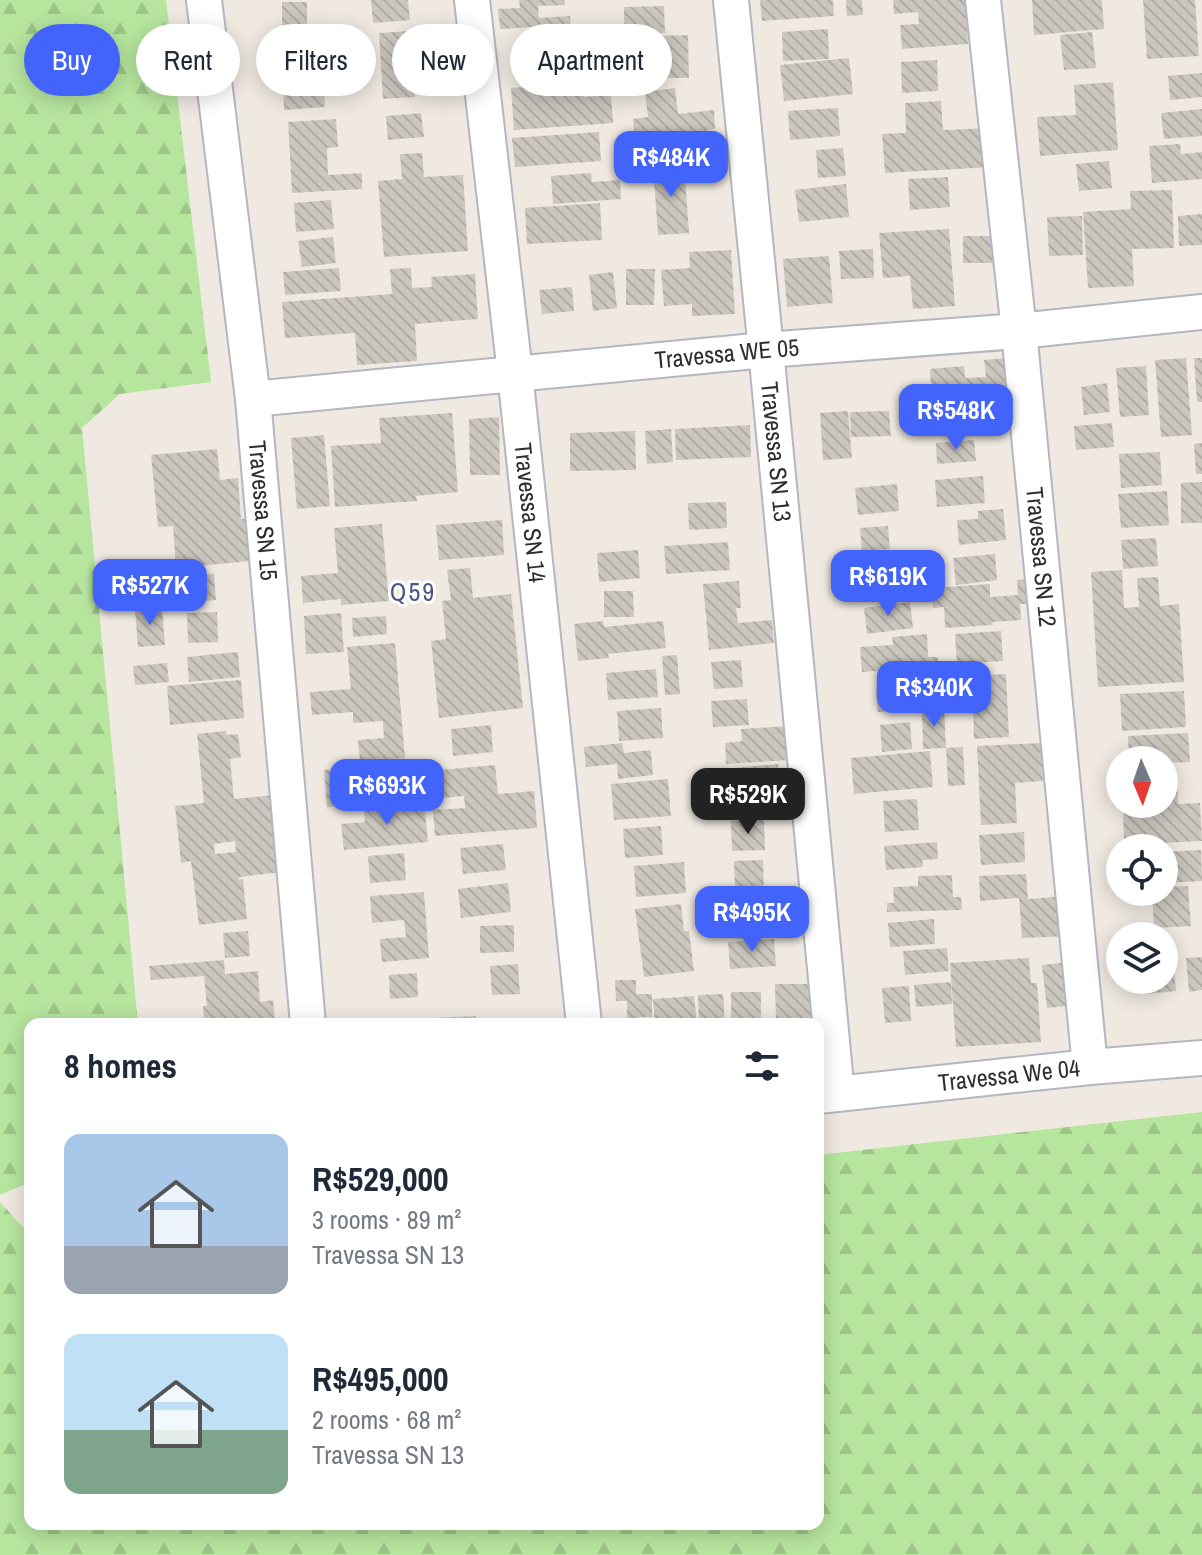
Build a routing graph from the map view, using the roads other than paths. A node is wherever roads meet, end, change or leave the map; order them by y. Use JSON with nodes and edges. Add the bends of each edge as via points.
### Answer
{"nodes":[{"id":1,"x":204,"y":0,"type":"edge"},
{"id":2,"x":472,"y":0,"type":"edge"},
{"id":3,"x":731,"y":0,"type":"edge"},
{"id":4,"x":983,"y":0,"type":"edge"},
{"id":5,"x":1202,"y":312,"type":"edge"},
{"id":6,"x":1019,"y":331,"type":"junction"},
{"id":7,"x":766,"y":350,"type":"junction"},
{"id":8,"x":515,"y":373,"type":"junction"},
{"id":9,"x":253,"y":399,"type":"junction"},
{"id":10,"x":307,"y":1018,"type":"edge"},
{"id":11,"x":583,"y":1018,"type":"edge"},
{"id":12,"x":822,"y":1018,"type":"edge"},
{"id":13,"x":824,"y":1047,"type":"edge"},
{"id":14,"x":1202,"y":1058,"type":"edge"},
{"id":15,"x":1090,"y":1067,"type":"junction"},
{"id":16,"x":828,"y":1095,"type":"edge"}],
"edges":[{"from":1,"to":9,"type":"street","name":"Travessa SN 15"},
{"from":2,"to":8,"type":"street","name":"Travessa SN 14"},
{"from":3,"to":7,"type":"street","name":"Travessa SN 13"},
{"from":4,"to":6,"type":"street","name":"Travessa SN 12"},
{"from":5,"to":6,"type":"street","name":"Travessa WE 05"},
{"from":6,"to":7,"type":"street","name":"Travessa WE 05"},
{"from":6,"to":15,"type":"street","name":"Travessa SN 12"},
{"from":7,"to":8,"type":"street","name":"Travessa WE 05"},
{"from":7,"to":12,"type":"street","name":"Travessa SN 13"},
{"from":8,"to":9,"type":"street","name":"Travessa WE 05"},
{"from":8,"to":11,"type":"street","name":"Travessa SN 14"},
{"from":9,"to":10,"type":"street","name":"Travessa SN 15"},
{"from":13,"to":16,"type":"street","name":"Travessa SN 13"},
{"from":14,"to":15,"type":"street","name":"Travessa We 04"},
{"from":15,"to":16,"type":"street","name":"Travessa We 04"}]}
